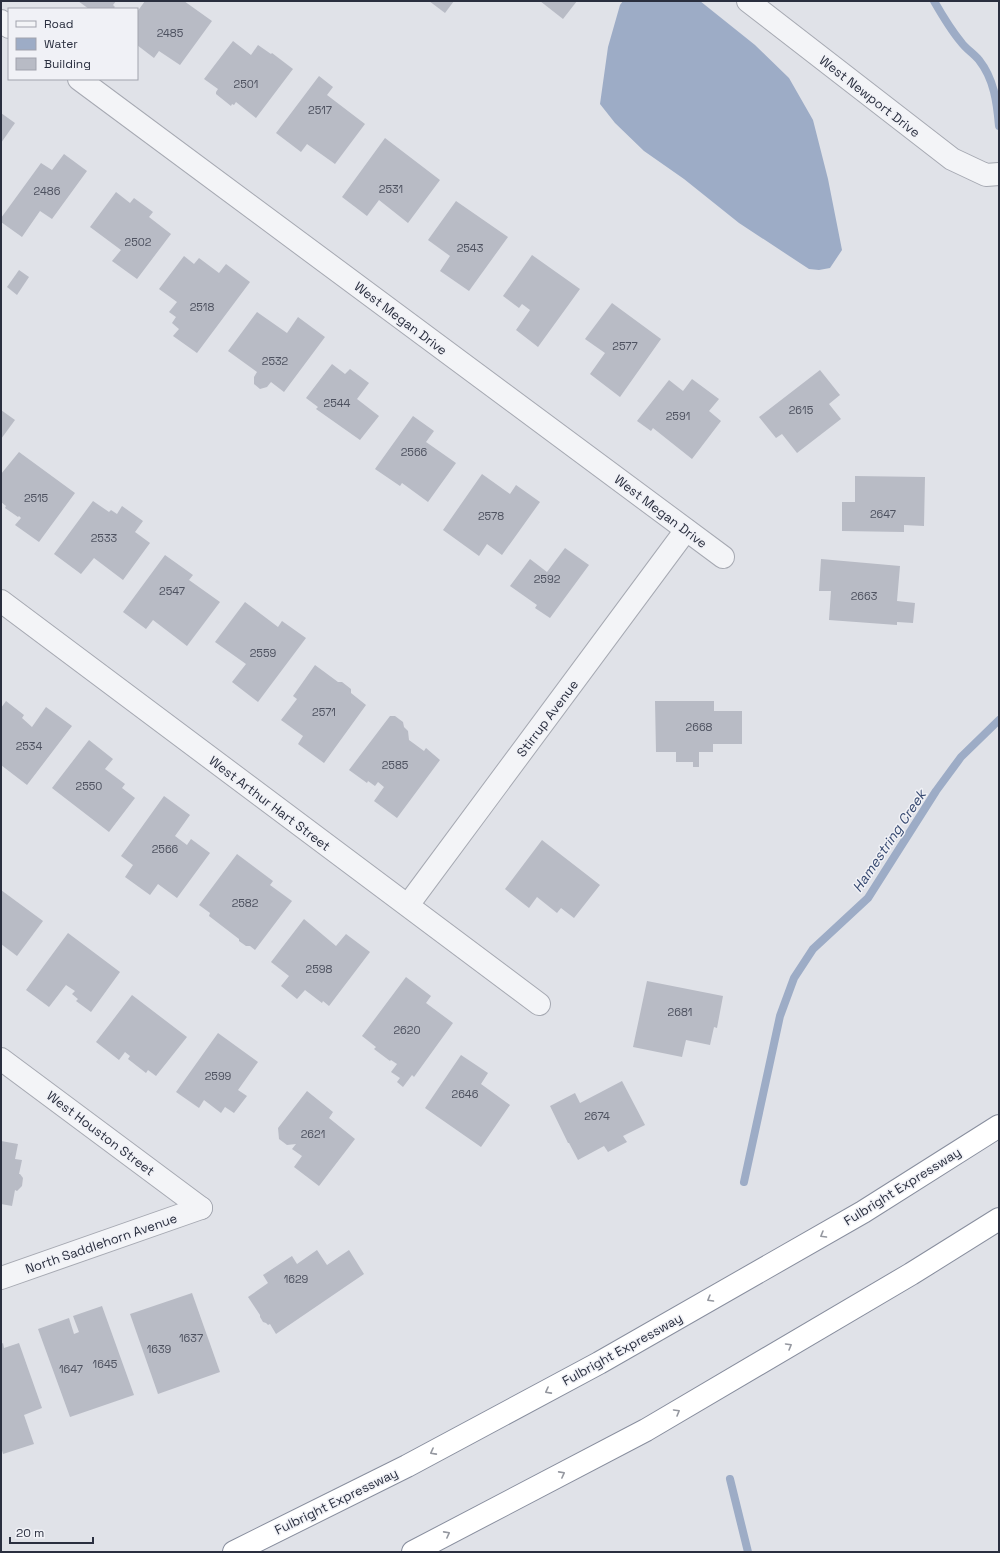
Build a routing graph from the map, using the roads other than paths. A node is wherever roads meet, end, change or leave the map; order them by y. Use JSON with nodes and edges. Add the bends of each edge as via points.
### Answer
{"nodes":[{"id":1,"x":748,"y":1,"type":"edge"},
{"id":2,"x":80,"y":80,"type":"edge"},
{"id":3,"x":999,"y":174,"type":"edge"},
{"id":4,"x":686,"y":530,"type":"junction"},
{"id":5,"x":723,"y":557,"type":"dead end"},
{"id":6,"x":1,"y":601,"type":"edge"},
{"id":7,"x":408,"y":905,"type":"junction"},
{"id":8,"x":539,"y":1004,"type":"dead end"},
{"id":9,"x":1,"y":1059,"type":"edge"},
{"id":10,"x":999,"y":1126,"type":"edge"},
{"id":11,"x":201,"y":1208,"type":"joint"},
{"id":12,"x":999,"y":1219,"type":"edge"},
{"id":13,"x":1,"y":1278,"type":"edge"},
{"id":14,"x":234,"y":1552,"type":"edge"},
{"id":15,"x":412,"y":1552,"type":"edge"}],
"edges":[{"from":1,"to":3,"type":"street","name":"West Newport Drive","via":[[952,159],[986,175]]},
{"from":2,"to":4,"type":"street","name":"West Megan Drive"},
{"from":4,"to":5,"type":"street","name":"West Megan Drive"},
{"from":4,"to":7,"type":"street","name":"Stirrup Avenue"},
{"from":6,"to":7,"type":"street","name":"West Arthur Hart Street"},
{"from":7,"to":8,"type":"street","name":"West Arthur Hart Street"},
{"from":9,"to":11,"type":"street","name":"West Houston Street"},
{"from":10,"to":14,"type":"highway","name":"Fulbright Expressway","one_way":true,"via":[[863,1212],[599,1363],[407,1466]]},
{"from":11,"to":13,"type":"street","name":"North Saddlehorn Avenue"},
{"from":15,"to":12,"type":"highway","one_way":true,"via":[[646,1430],[911,1274]]}]}
